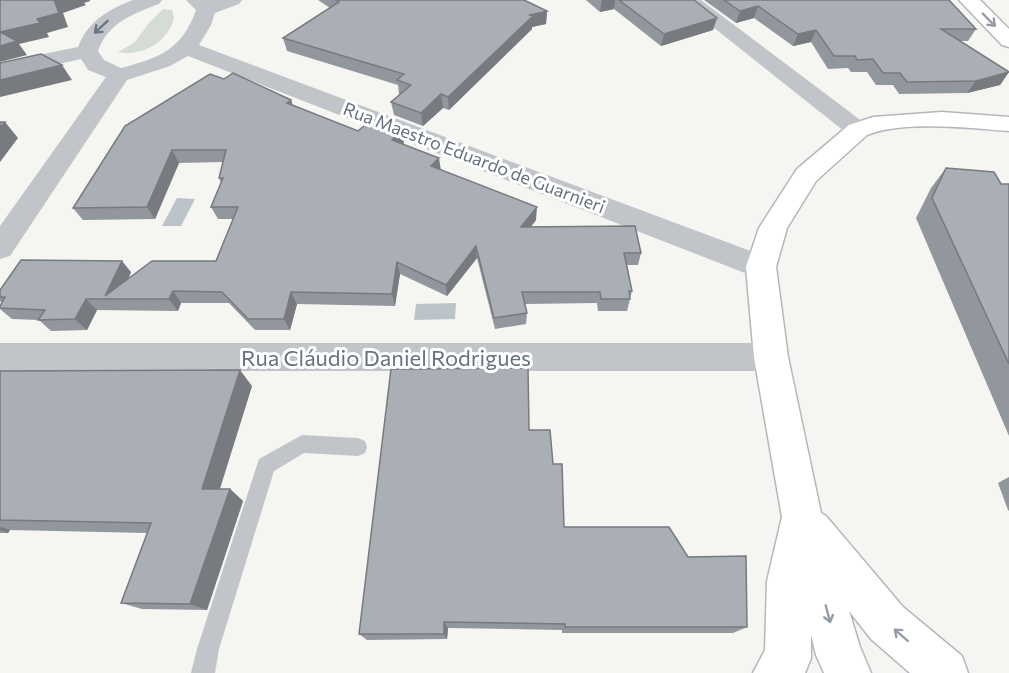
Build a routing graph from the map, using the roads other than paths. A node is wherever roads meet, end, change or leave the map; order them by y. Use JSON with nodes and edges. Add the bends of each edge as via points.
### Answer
{"nodes":[{"id":1,"x":152,"y":0,"type":"edge"},
{"id":2,"x":232,"y":0,"type":"edge"},
{"id":3,"x":689,"y":0,"type":"edge"},
{"id":4,"x":969,"y":0,"type":"edge"},
{"id":5,"x":124,"y":4,"type":"edge"},
{"id":6,"x":201,"y":4,"type":"edge"},
{"id":7,"x":1009,"y":41,"type":"edge"},
{"id":8,"x":187,"y":48,"type":"junction"},
{"id":9,"x":87,"y":51,"type":"junction"},
{"id":10,"x":0,"y":70,"type":"edge"},
{"id":11,"x":119,"y":75,"type":"junction"},
{"id":12,"x":1009,"y":105,"type":"edge"},
{"id":13,"x":983,"y":114,"type":"junction"},
{"id":14,"x":1009,"y":114,"type":"edge"},
{"id":15,"x":942,"y":119,"type":"junction"},
{"id":16,"x":1009,"y":124,"type":"edge"},
{"id":17,"x":858,"y":130,"type":"junction"},
{"id":18,"x":0,"y":248,"type":"edge"},
{"id":19,"x":761,"y":267,"type":"junction"},
{"id":20,"x":0,"y":357,"type":"edge"},
{"id":21,"x":771,"y":357,"type":"junction"},
{"id":22,"x":358,"y":447,"type":"dead end"},
{"id":23,"x":802,"y":517,"type":"junction"},
{"id":24,"x":204,"y":673,"type":"edge"},
{"id":25,"x":776,"y":673,"type":"edge"},
{"id":26,"x":848,"y":673,"type":"edge"},
{"id":27,"x":945,"y":673,"type":"edge"}],
"edges":[{"from":1,"to":5,"type":"street"},
{"from":2,"to":6,"type":"street"},
{"from":3,"to":17,"type":"street"},
{"from":4,"to":7,"type":"main road","one_way":true},
{"from":5,"to":9,"type":"street","one_way":true,"via":[[91,35]]},
{"from":6,"to":8,"type":"street","via":[[196,37]]},
{"from":8,"to":11,"type":"street","via":[[160,62]]},
{"from":8,"to":19,"type":"street","name":"Rua Maestro Eduardo de Guarnieri"},
{"from":9,"to":10,"type":"street"},
{"from":9,"to":11,"type":"street","via":[[96,65]]},
{"from":11,"to":18,"type":"street"},
{"from":12,"to":13,"type":"main road"},
{"from":13,"to":14,"type":"main road"},
{"from":13,"to":15,"type":"main road"},
{"from":15,"to":16,"type":"main road"},
{"from":15,"to":17,"type":"main road","via":[[881,123]]},
{"from":17,"to":19,"type":"main road","via":[[806,175],[773,228]]},
{"from":19,"to":21,"type":"main road"},
{"from":20,"to":21,"type":"street","name":"Rua Cláudio Daniel Rodrigues"},
{"from":21,"to":23,"type":"main road"},
{"from":22,"to":24,"type":"lane","via":[[302,444],[266,465],[208,649]]},
{"from":23,"to":25,"type":"main road","via":[[789,581],[788,658]]},
{"from":23,"to":26,"type":"main road","one_way":true,"via":[[839,655]]},
{"from":27,"to":23,"type":"main road","one_way":true,"via":[[887,623]]}]}
